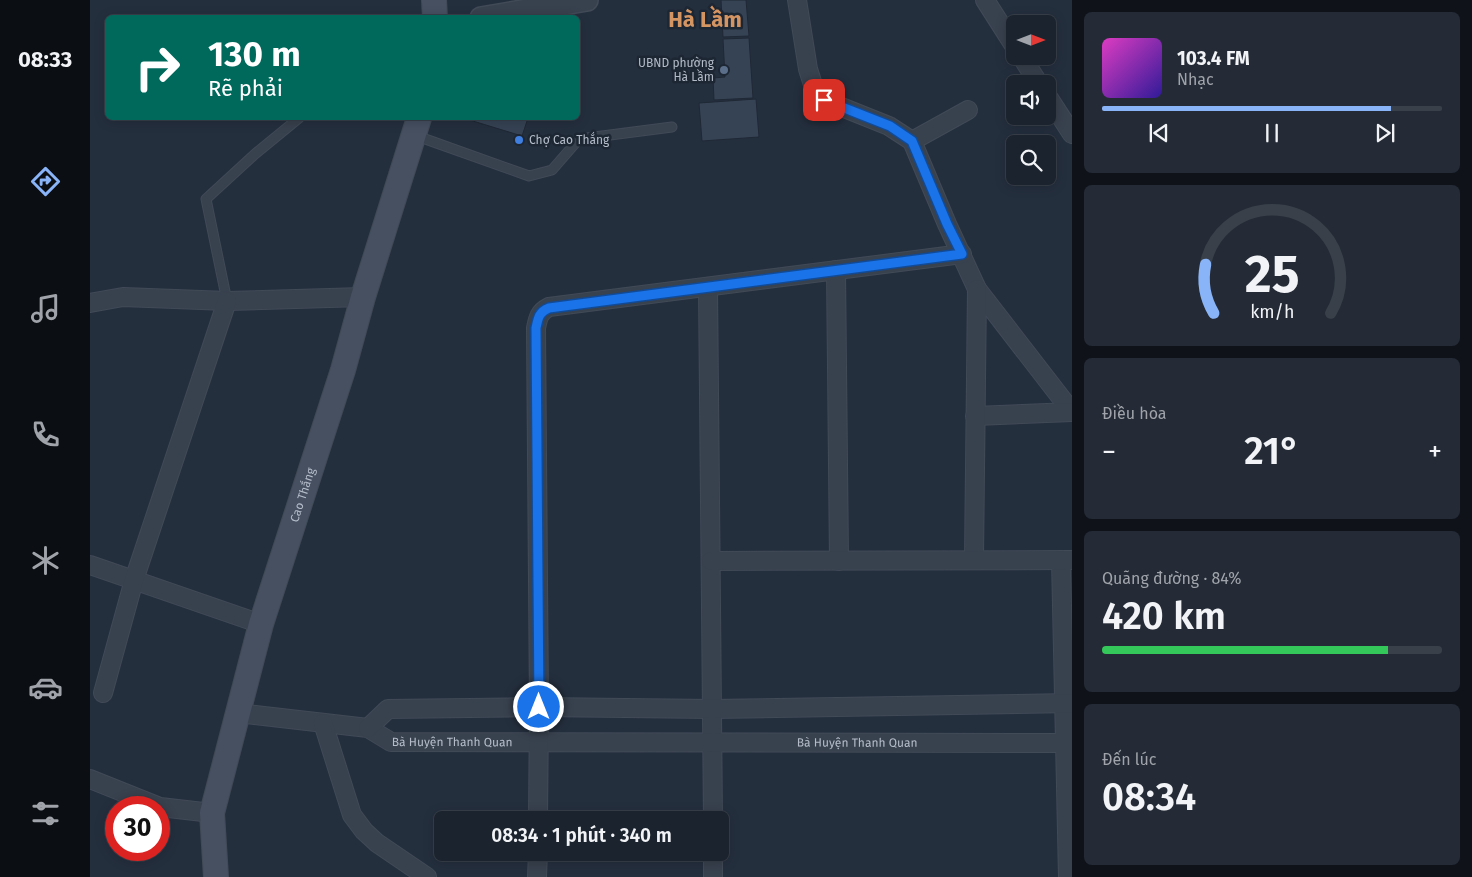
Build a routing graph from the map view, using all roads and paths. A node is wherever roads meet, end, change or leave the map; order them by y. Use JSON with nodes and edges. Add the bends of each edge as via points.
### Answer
{"nodes":[{"id":1,"x":434,"y":0,"type":"edge"},
{"id":2,"x":587,"y":0,"type":"edge"},
{"id":3,"x":797,"y":0,"type":"edge"},
{"id":4,"x":985,"y":0,"type":"edge"},
{"id":5,"x":435,"y":15,"type":"edge"},
{"id":6,"x":499,"y":15,"type":"edge"},
{"id":7,"x":1006,"y":33,"type":"edge"},
{"id":8,"x":1056,"y":109,"type":"edge"},
{"id":9,"x":968,"y":110,"type":"dead end"},
{"id":10,"x":297,"y":120,"type":"edge"},
{"id":11,"x":416,"y":126,"type":"edge"},
{"id":12,"x":672,"y":127,"type":"dead end"},
{"id":13,"x":1072,"y":134,"type":"edge"},
{"id":14,"x":912,"y":141,"type":"junction"},
{"id":15,"x":962,"y":254,"type":"junction"},
{"id":16,"x":836,"y":270,"type":"junction"},
{"id":17,"x":708,"y":287,"type":"junction"},
{"id":18,"x":977,"y":289,"type":"junction"},
{"id":19,"x":363,"y":297,"type":"junction"},
{"id":20,"x":227,"y":301,"type":"junction"},
{"id":21,"x":90,"y":303,"type":"edge"},
{"id":22,"x":1072,"y":412,"type":"edge"},
{"id":23,"x":975,"y":416,"type":"junction"},
{"id":24,"x":974,"y":559,"type":"junction"},
{"id":25,"x":1067,"y":560,"type":"edge"},
{"id":26,"x":711,"y":561,"type":"junction"},
{"id":27,"x":839,"y":561,"type":"junction"},
{"id":28,"x":90,"y":565,"type":"edge"},
{"id":29,"x":134,"y":580,"type":"junction"},
{"id":30,"x":260,"y":624,"type":"junction"},
{"id":31,"x":104,"y":693,"type":"dead end"},
{"id":32,"x":1068,"y":703,"type":"edge"},
{"id":33,"x":539,"y":707,"type":"junction"},
{"id":34,"x":712,"y":709,"type":"junction"},
{"id":35,"x":238,"y":713,"type":"junction"},
{"id":36,"x":323,"y":723,"type":"junction"},
{"id":37,"x":368,"y":728,"type":"junction"},
{"id":38,"x":538,"y":742,"type":"junction"},
{"id":39,"x":712,"y":742,"type":"junction"},
{"id":40,"x":1068,"y":743,"type":"edge"},
{"id":41,"x":90,"y":779,"type":"edge"},
{"id":42,"x":538,"y":811,"type":"edge"},
{"id":43,"x":713,"y":811,"type":"edge"},
{"id":44,"x":212,"y":813,"type":"junction"},
{"id":45,"x":538,"y":861,"type":"edge"},
{"id":46,"x":713,"y":861,"type":"edge"},
{"id":47,"x":216,"y":877,"type":"edge"},
{"id":48,"x":427,"y":877,"type":"edge"},
{"id":49,"x":538,"y":877,"type":"edge"},
{"id":50,"x":713,"y":877,"type":"edge"},
{"id":51,"x":1068,"y":877,"type":"edge"}],
"edges":[{"from":1,"to":5,"type":"main road"},
{"from":2,"to":6,"type":"street"},
{"from":3,"to":14,"type":"street","via":[[814,88],[824,100],[890,126]]},
{"from":4,"to":7,"type":"street"},
{"from":8,"to":13,"type":"street"},
{"from":9,"to":14,"type":"street"},
{"from":10,"to":20,"type":"lane","via":[[206,198]]},
{"from":11,"to":12,"type":"lane","via":[[529,176],[552,170],[579,139]]},
{"from":11,"to":19,"type":"main road","name":"Cao Thắng"},
{"from":14,"to":15,"type":"street"},
{"from":15,"to":16,"type":"street"},
{"from":15,"to":18,"type":"street"},
{"from":16,"to":17,"type":"street"},
{"from":16,"to":27,"type":"street"},
{"from":17,"to":26,"type":"street"},
{"from":17,"to":33,"type":"street","via":[[549,308],[538,318]]},
{"from":18,"to":22,"type":"street"},
{"from":18,"to":23,"type":"street"},
{"from":19,"to":20,"type":"street"},
{"from":19,"to":30,"type":"main road","name":"Cao Thắng","via":[[343,370]]},
{"from":20,"to":21,"type":"street","via":[[123,297]]},
{"from":20,"to":29,"type":"street"},
{"from":22,"to":23,"type":"street"},
{"from":23,"to":24,"type":"street"},
{"from":24,"to":25,"type":"street"},
{"from":24,"to":27,"type":"street"},
{"from":25,"to":32,"type":"street"},
{"from":26,"to":27,"type":"street"},
{"from":26,"to":34,"type":"street"},
{"from":28,"to":29,"type":"street"},
{"from":29,"to":30,"type":"street"},
{"from":29,"to":31,"type":"street"},
{"from":30,"to":35,"type":"main road","name":"Cao Thắng"},
{"from":32,"to":34,"type":"street"},
{"from":32,"to":40,"type":"street"},
{"from":33,"to":34,"type":"street"},
{"from":33,"to":37,"type":"street","via":[[388,709]]},
{"from":33,"to":38,"type":"street"},
{"from":34,"to":39,"type":"street"},
{"from":35,"to":36,"type":"street"},
{"from":35,"to":44,"type":"main road","name":"Cao Thắng"},
{"from":36,"to":37,"type":"street"},
{"from":36,"to":48,"type":"street","via":[[352,815],[377,843]]},
{"from":37,"to":38,"type":"street","name":"Bà Huyện Thanh Quan","via":[[391,742]]},
{"from":38,"to":39,"type":"street","name":"Bà Huyện Thanh Quan"},
{"from":38,"to":42,"type":"street"},
{"from":39,"to":40,"type":"street","name":"Bà Huyện Thanh Quan"},
{"from":39,"to":43,"type":"street"},
{"from":40,"to":51,"type":"street"},
{"from":41,"to":44,"type":"street","via":[[160,807]]},
{"from":44,"to":47,"type":"main road","name":"Cao Thắng"},
{"from":45,"to":49,"type":"street"},
{"from":46,"to":50,"type":"street"}]}
